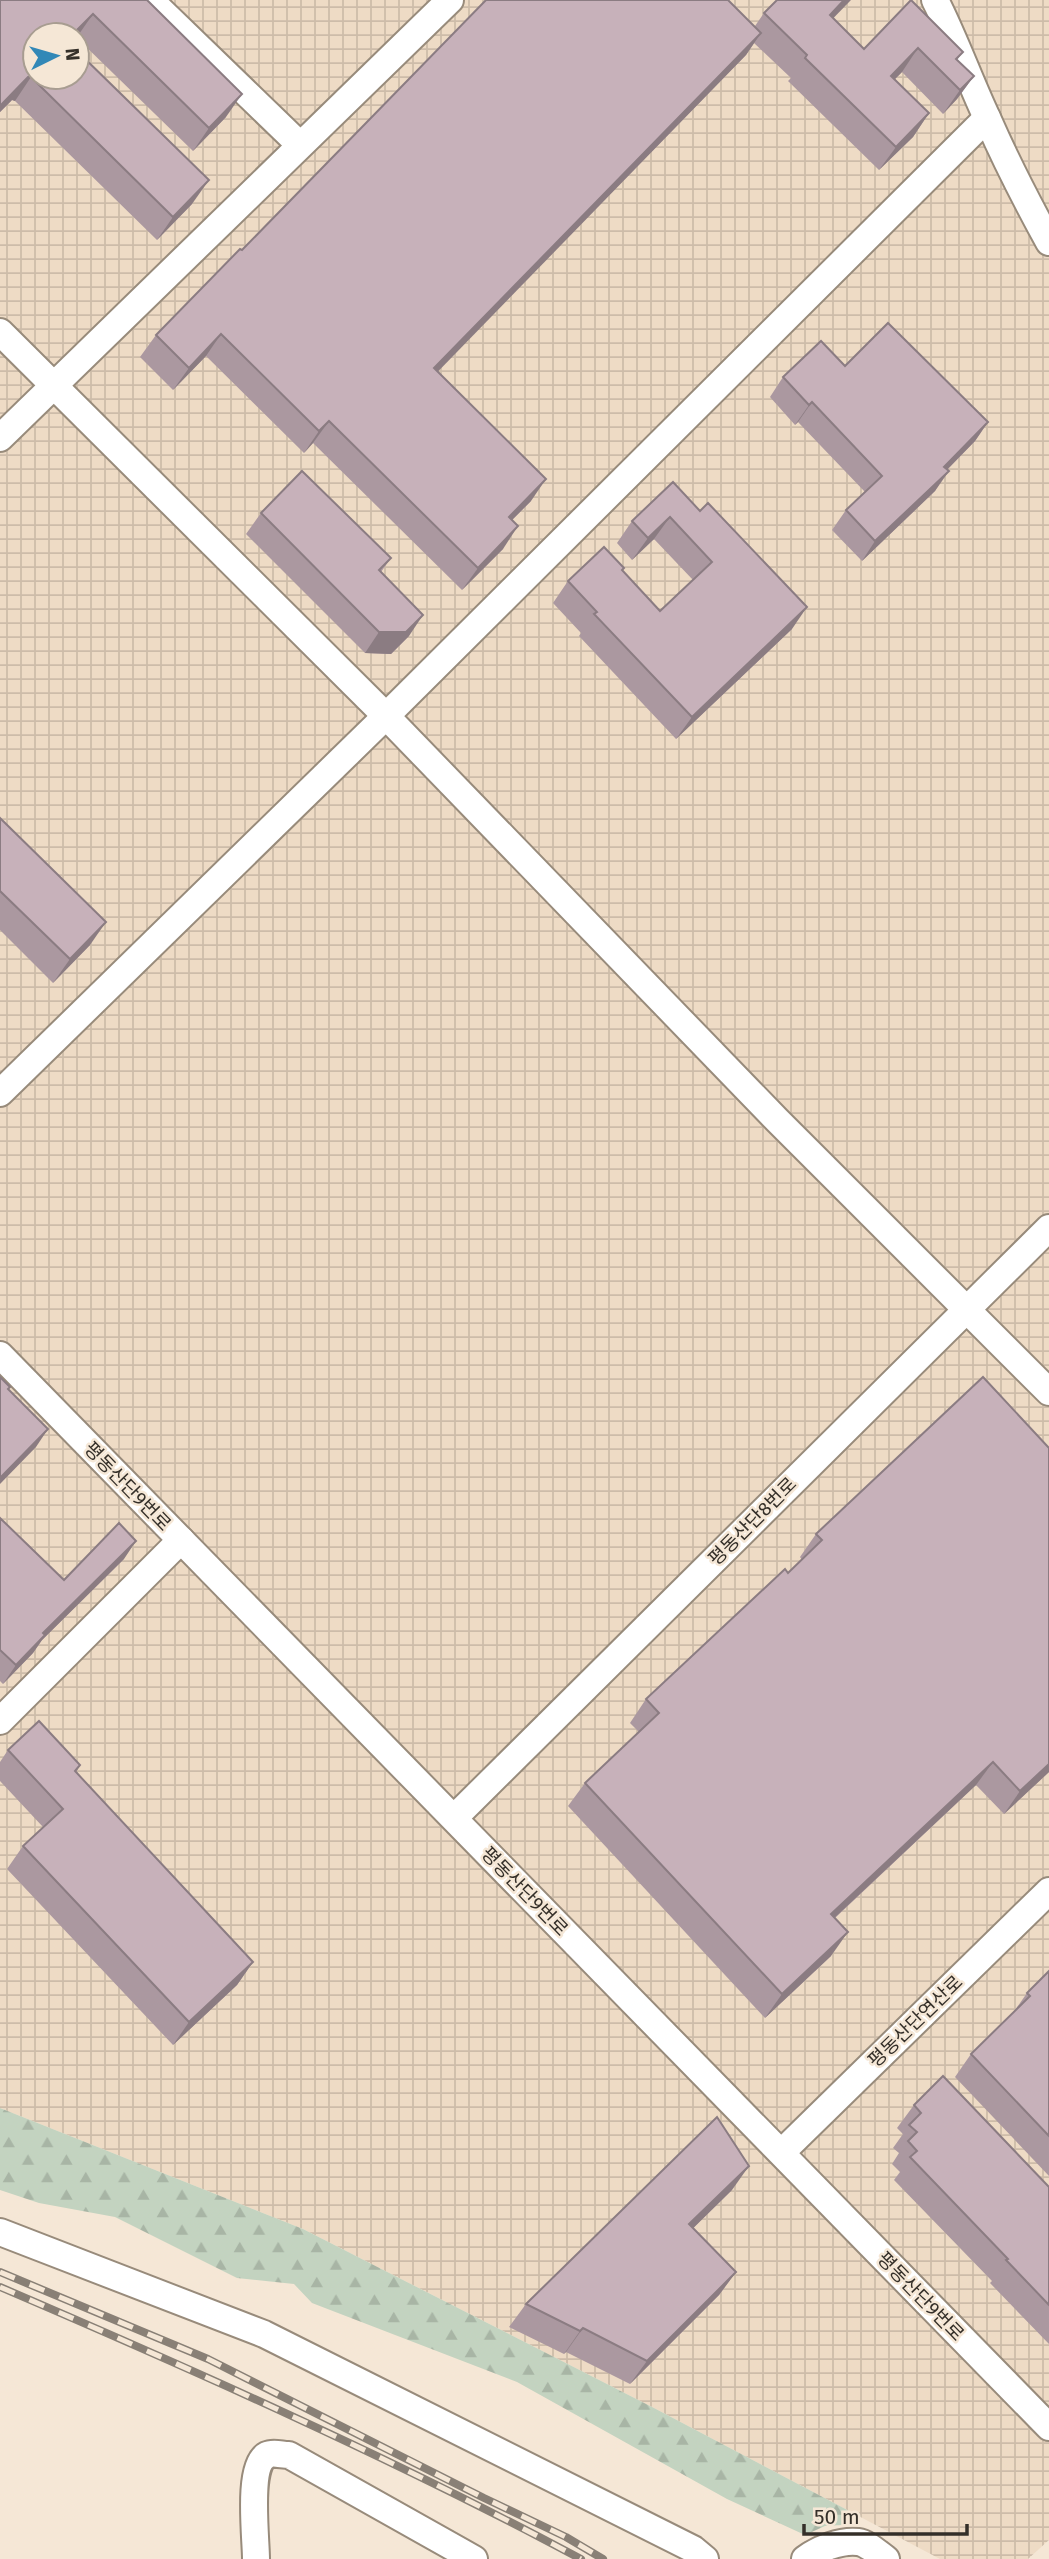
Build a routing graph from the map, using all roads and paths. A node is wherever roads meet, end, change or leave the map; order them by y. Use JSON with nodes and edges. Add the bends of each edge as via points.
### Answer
{"nodes":[{"id":1,"x":150,"y":0,"type":"edge"},
{"id":2,"x":450,"y":0,"type":"edge"},
{"id":3,"x":935,"y":0,"type":"edge"},
{"id":4,"x":987,"y":118,"type":"junction"},
{"id":5,"x":300,"y":145,"type":"junction"},
{"id":6,"x":1049,"y":242,"type":"edge"},
{"id":7,"x":0,"y":332,"type":"edge"},
{"id":8,"x":53,"y":384,"type":"junction"},
{"id":9,"x":0,"y":438,"type":"edge"},
{"id":10,"x":386,"y":716,"type":"junction"},
{"id":11,"x":0,"y":1093,"type":"edge"},
{"id":12,"x":1049,"y":1228,"type":"edge"},
{"id":13,"x":966,"y":1308,"type":"junction"},
{"id":14,"x":0,"y":1355,"type":"edge"},
{"id":15,"x":1049,"y":1392,"type":"edge"},
{"id":16,"x":181,"y":1540,"type":"junction"},
{"id":17,"x":0,"y":1721,"type":"edge"},
{"id":18,"x":454,"y":1818,"type":"junction"},
{"id":19,"x":1049,"y":1891,"type":"edge"},
{"id":20,"x":782,"y":2152,"type":"junction"},
{"id":21,"x":0,"y":2232,"type":"edge"},
{"id":22,"x":1049,"y":2427,"type":"edge"},
{"id":23,"x":256,"y":2559,"type":"edge"},
{"id":24,"x":474,"y":2559,"type":"edge"},
{"id":25,"x":705,"y":2559,"type":"edge"},
{"id":26,"x":805,"y":2559,"type":"edge"},
{"id":27,"x":886,"y":2559,"type":"edge"}],
"edges":[{"from":1,"to":5,"type":"street"},
{"from":2,"to":5,"type":"street"},
{"from":3,"to":4,"type":"street"},
{"from":4,"to":6,"type":"street"},
{"from":4,"to":10,"type":"street"},
{"from":5,"to":8,"type":"street"},
{"from":7,"to":8,"type":"street"},
{"from":8,"to":9,"type":"street"},
{"from":8,"to":10,"type":"street"},
{"from":10,"to":11,"type":"street"},
{"from":10,"to":13,"type":"street","via":[[767,1110]]},
{"from":12,"to":13,"type":"street","name":"평동산단8번로"},
{"from":13,"to":15,"type":"street"},
{"from":13,"to":18,"type":"street","name":"평동산단8번로"},
{"from":14,"to":16,"type":"street","name":"평동산단9번로"},
{"from":16,"to":17,"type":"street"},
{"from":16,"to":18,"type":"street","name":"평동산단9번로"},
{"from":18,"to":20,"type":"street","name":"평동산단9번로"},
{"from":19,"to":20,"type":"street","name":"평동산단연산로"},
{"from":20,"to":22,"type":"street","name":"평동산단9번로"},
{"from":21,"to":25,"type":"street","via":[[264,2334]]},
{"from":23,"to":24,"type":"street","via":[[254,2478],[259,2463],[275,2454],[289,2455]]},
{"from":26,"to":27,"type":"street","via":[[836,2544],[859,2542]]}]}
